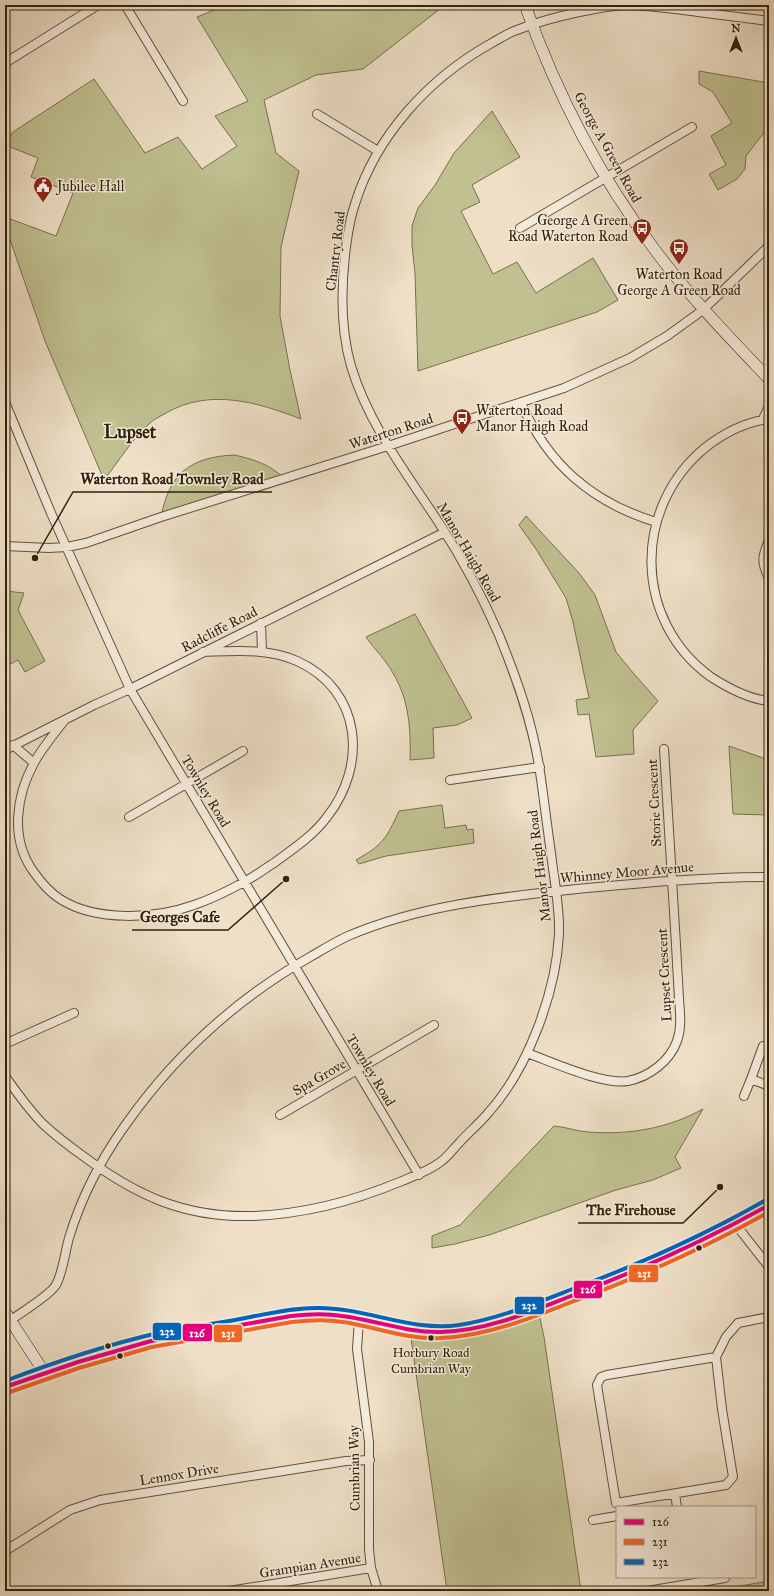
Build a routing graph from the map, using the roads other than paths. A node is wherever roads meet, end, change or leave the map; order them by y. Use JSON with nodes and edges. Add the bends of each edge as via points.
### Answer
{"nodes":[{"id":1,"x":98,"y":5,"type":"edge"},
{"id":2,"x":124,"y":5,"type":"edge"},
{"id":3,"x":525,"y":5,"type":"edge"},
{"id":4,"x":611,"y":6,"type":"edge"},
{"id":5,"x":769,"y":21,"type":"edge"},
{"id":6,"x":532,"y":25,"type":"junction"},
{"id":7,"x":5,"y":63,"type":"edge"},
{"id":8,"x":183,"y":101,"type":"dead end"},
{"id":9,"x":317,"y":114,"type":"dead end"},
{"id":10,"x":692,"y":127,"type":"dead end"},
{"id":11,"x":378,"y":151,"type":"junction"},
{"id":12,"x":606,"y":178,"type":"junction"},
{"id":13,"x":520,"y":228,"type":"dead end"},
{"id":14,"x":769,"y":246,"type":"edge"},
{"id":15,"x":703,"y":310,"type":"junction"},
{"id":16,"x":769,"y":379,"type":"edge"},
{"id":17,"x":5,"y":402,"type":"edge"},
{"id":18,"x":521,"y":403,"type":"junction"},
{"id":19,"x":769,"y":406,"type":"edge"},
{"id":20,"x":766,"y":419,"type":"edge"},
{"id":21,"x":388,"y":446,"type":"junction"},
{"id":22,"x":656,"y":522,"type":"junction"},
{"id":23,"x":445,"y":532,"type":"junction"},
{"id":24,"x":769,"y":540,"type":"edge"},
{"id":25,"x":5,"y":546,"type":"edge"},
{"id":26,"x":67,"y":547,"type":"junction"},
{"id":27,"x":769,"y":578,"type":"edge"},
{"id":28,"x":261,"y":623,"type":"junction"},
{"id":29,"x":262,"y":651,"type":"junction"},
{"id":30,"x":204,"y":652,"type":"junction"},
{"id":31,"x":130,"y":689,"type":"junction"},
{"id":32,"x":769,"y":701,"type":"edge"},
{"id":33,"x":64,"y":721,"type":"junction"},
{"id":34,"x":13,"y":746,"type":"junction"},
{"id":35,"x":664,"y":749,"type":"dead end"},
{"id":36,"x":5,"y":750,"type":"edge"},
{"id":37,"x":243,"y":751,"type":"dead end"},
{"id":38,"x":34,"y":763,"type":"junction"},
{"id":39,"x":540,"y":767,"type":"junction"},
{"id":40,"x":450,"y":780,"type":"dead end"},
{"id":41,"x":187,"y":784,"type":"junction"},
{"id":42,"x":129,"y":817,"type":"dead end"},
{"id":43,"x":769,"y":876,"type":"edge"},
{"id":44,"x":672,"y":880,"type":"junction"},
{"id":45,"x":246,"y":882,"type":"junction"},
{"id":46,"x":557,"y":891,"type":"junction"},
{"id":47,"x":295,"y":965,"type":"junction"},
{"id":48,"x":74,"y":1013,"type":"dead end"},
{"id":49,"x":434,"y":1025,"type":"dead end"},
{"id":50,"x":5,"y":1044,"type":"edge"},
{"id":51,"x":763,"y":1046,"type":"dead end"},
{"id":52,"x":527,"y":1053,"type":"junction"},
{"id":53,"x":356,"y":1071,"type":"junction"},
{"id":54,"x":5,"y":1076,"type":"edge"},
{"id":55,"x":751,"y":1079,"type":"junction"},
{"id":56,"x":769,"y":1086,"type":"edge"},
{"id":57,"x":744,"y":1096,"type":"dead end"},
{"id":58,"x":280,"y":1115,"type":"dead end"},
{"id":59,"x":98,"y":1167,"type":"junction"},
{"id":60,"x":419,"y":1175,"type":"junction"},
{"id":61,"x":769,"y":1205,"type":"edge"},
{"id":62,"x":736,"y":1225,"type":"junction"},
{"id":63,"x":769,"y":1267,"type":"edge"},
{"id":64,"x":8,"y":1316,"type":"edge"},
{"id":65,"x":769,"y":1318,"type":"edge"},
{"id":66,"x":359,"y":1319,"type":"junction"},
{"id":67,"x":716,"y":1357,"type":"junction"},
{"id":68,"x":44,"y":1372,"type":"junction"},
{"id":69,"x":5,"y":1387,"type":"edge"},
{"id":70,"x":370,"y":1460,"type":"junction"},
{"id":71,"x":675,"y":1494,"type":"junction"},
{"id":72,"x":621,"y":1506,"type":"edge"},
{"id":73,"x":677,"y":1506,"type":"edge"},
{"id":74,"x":616,"y":1507,"type":"edge"},
{"id":75,"x":616,"y":1516,"type":"edge"},
{"id":76,"x":593,"y":1520,"type":"dead end"},
{"id":77,"x":5,"y":1551,"type":"edge"},
{"id":78,"x":371,"y":1568,"type":"junction"},
{"id":79,"x":725,"y":1578,"type":"edge"},
{"id":80,"x":692,"y":1580,"type":"edge"},
{"id":81,"x":229,"y":1591,"type":"edge"},
{"id":82,"x":378,"y":1591,"type":"edge"},
{"id":83,"x":647,"y":1591,"type":"edge"}],
"edges":[{"from":1,"to":7,"type":"street"},
{"from":2,"to":8,"type":"street"},
{"from":3,"to":6,"type":"main road","name":"George A Green Road"},
{"from":4,"to":5,"type":"street","name":"Chantry Road","via":[[665,8]]},
{"from":4,"to":6,"type":"street","name":"Chantry Road","via":[[548,19]]},
{"from":6,"to":11,"type":"street","name":"Chantry Road","via":[[514,30],[465,58],[435,82],[398,122]]},
{"from":6,"to":12,"type":"main road","name":"George A Green Road","via":[[565,102]]},
{"from":9,"to":11,"type":"street"},
{"from":10,"to":12,"type":"street"},
{"from":11,"to":21,"type":"street","name":"Chantry Road","via":[[364,179],[349,225],[342,296],[345,340],[350,364],[368,412]]},
{"from":12,"to":13,"type":"street"},
{"from":12,"to":15,"type":"main road","name":"George A Green Road","via":[[655,251]]},
{"from":14,"to":15,"type":"street","name":"Waterton Road"},
{"from":15,"to":16,"type":"main road","name":"George A Green Road"},
{"from":15,"to":18,"type":"street","name":"Waterton Road","via":[[630,358],[564,388]]},
{"from":17,"to":26,"type":"street","name":"Townley Road"},
{"from":18,"to":21,"type":"street","name":"Waterton Road"},
{"from":18,"to":22,"type":"street","via":[[528,420],[548,452],[574,479],[610,504]]},
{"from":19,"to":20,"type":"street"},
{"from":20,"to":22,"type":"street","via":[[738,428],[715,440],[695,456],[668,492]]},
{"from":21,"to":23,"type":"street","name":"Manor Haigh Road"},
{"from":21,"to":26,"type":"street","name":"Waterton Road"},
{"from":22,"to":32,"type":"street","via":[[652,545],[654,592],[661,614],[672,635],[686,654],[721,684],[742,694]]},
{"from":23,"to":28,"type":"street","name":"Radcliffe Road"},
{"from":23,"to":39,"type":"street","name":"Manor Haigh Road","via":[[483,600],[509,660],[521,690]]},
{"from":24,"to":27,"type":"street","via":[[763,553],[763,566]]},
{"from":25,"to":26,"type":"street","name":"Waterton Road"},
{"from":26,"to":31,"type":"street","name":"Townley Road"},
{"from":28,"to":29,"type":"street"},
{"from":28,"to":30,"type":"street","name":"Radcliffe Road"},
{"from":29,"to":30,"type":"street"},
{"from":29,"to":45,"type":"street","via":[[296,661],[312,670],[336,691],[344,703],[350,722],[353,759],[348,779],[328,817],[299,845]]},
{"from":30,"to":31,"type":"street","name":"Radcliffe Road"},
{"from":31,"to":33,"type":"street","name":"Radcliffe Road"},
{"from":31,"to":41,"type":"street","name":"Townley Road"},
{"from":33,"to":34,"type":"street","name":"Radcliffe Road"},
{"from":33,"to":38,"type":"street"},
{"from":34,"to":36,"type":"street","name":"Radcliffe Road"},
{"from":34,"to":38,"type":"street"},
{"from":35,"to":44,"type":"street","name":"Storie Crescent"},
{"from":37,"to":41,"type":"street"},
{"from":38,"to":45,"type":"street","via":[[22,792],[17,820],[20,843],[27,863],[41,883],[59,899],[79,909],[107,915],[136,916],[193,905]]},
{"from":39,"to":40,"type":"street"},
{"from":39,"to":46,"type":"street","name":"Manor Haigh Road"},
{"from":41,"to":42,"type":"street"},
{"from":41,"to":45,"type":"street","name":"Townley Road"},
{"from":43,"to":44,"type":"street","name":"Whinney Moor Avenue"},
{"from":44,"to":46,"type":"street","name":"Whinney Moor Avenue"},
{"from":44,"to":52,"type":"street","name":"Lupset Crescent","via":[[680,1025],[677,1041],[669,1056],[655,1070],[640,1077],[615,1081],[598,1079]]},
{"from":45,"to":47,"type":"street","name":"Townley Road"},
{"from":46,"to":47,"type":"street","name":"Whinney Moor Avenue","via":[[418,913],[348,936]]},
{"from":46,"to":52,"type":"street","name":"Manor Haigh Road","via":[[559,933],[556,960],[539,1026]]},
{"from":47,"to":53,"type":"street","name":"Townley Road"},
{"from":47,"to":59,"type":"street","name":"Whinney Moor Avenue","via":[[232,1010],[181,1056],[143,1100]]},
{"from":48,"to":50,"type":"street"},
{"from":49,"to":53,"type":"street","name":"Spa Grove"},
{"from":51,"to":55,"type":"street"},
{"from":52,"to":60,"type":"street","name":"Manor Haigh Road","via":[[492,1110],[442,1162]]},
{"from":53,"to":58,"type":"street","name":"Spa Grove"},
{"from":53,"to":60,"type":"street","name":"Townley Road"},
{"from":54,"to":59,"type":"street","name":"Manor Haigh Road","via":[[41,1122]]},
{"from":55,"to":56,"type":"street"},
{"from":55,"to":57,"type":"street"},
{"from":59,"to":60,"type":"street","name":"Manor Haigh Road","via":[[132,1189],[158,1201],[209,1214],[246,1216],[305,1211],[340,1203]]},
{"from":59,"to":64,"type":"street","name":"Whinney Moor Avenue","via":[[80,1206],[56,1285],[42,1298]]},
{"from":61,"to":62,"type":"highway"},
{"from":62,"to":63,"type":"street"},
{"from":62,"to":66,"type":"highway","via":[[634,1273],[538,1309],[471,1329],[438,1333],[410,1331]]},
{"from":64,"to":68,"type":"main road"},
{"from":65,"to":67,"type":"street","via":[[738,1323],[726,1336]]},
{"from":66,"to":68,"type":"highway","via":[[325,1314],[289,1317],[153,1341]]},
{"from":66,"to":70,"type":"street","name":"Cumbrian Way","via":[[357,1349]]},
{"from":67,"to":71,"type":"street","via":[[732,1477],[726,1485]]},
{"from":67,"to":74,"type":"street","via":[[602,1377],[597,1385]]},
{"from":68,"to":69,"type":"highway"},
{"from":70,"to":77,"type":"street","name":"Lennox Drive","via":[[346,1461],[100,1500],[70,1510]]},
{"from":70,"to":78,"type":"street","name":"Cumbrian Way","via":[[368,1528]]},
{"from":71,"to":72,"type":"street"},
{"from":71,"to":73,"type":"street"},
{"from":75,"to":76,"type":"street"},
{"from":78,"to":81,"type":"street","name":"Grampian Avenue"},
{"from":78,"to":82,"type":"street","name":"Cumbrian Way"},
{"from":79,"to":80,"type":"street"},
{"from":80,"to":83,"type":"street"}]}
